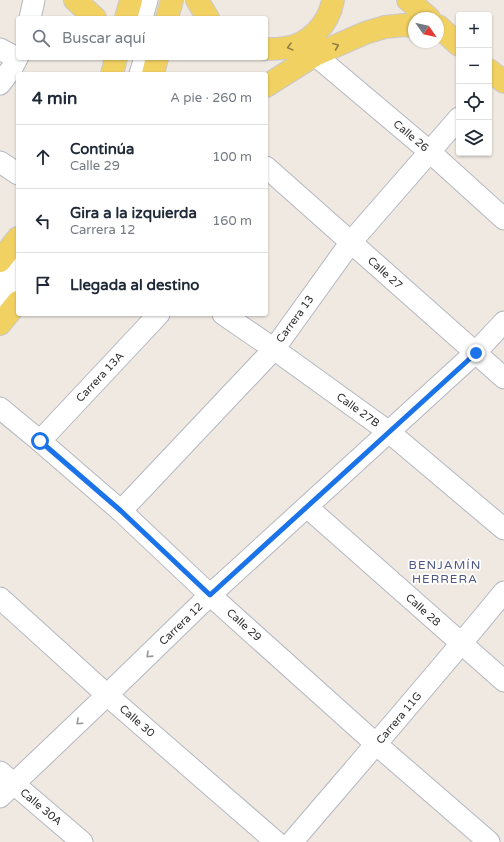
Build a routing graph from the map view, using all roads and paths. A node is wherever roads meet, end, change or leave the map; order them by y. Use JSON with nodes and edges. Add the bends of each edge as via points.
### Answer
{"nodes":[{"id":1,"x":34,"y":0,"type":"edge"},
{"id":2,"x":75,"y":0,"type":"edge"},
{"id":3,"x":131,"y":0,"type":"edge"},
{"id":4,"x":147,"y":0,"type":"edge"},
{"id":5,"x":161,"y":0,"type":"edge"},
{"id":6,"x":172,"y":0,"type":"edge"},
{"id":7,"x":198,"y":0,"type":"edge"},
{"id":8,"x":333,"y":0,"type":"edge"},
{"id":9,"x":408,"y":0,"type":"edge"},
{"id":10,"x":422,"y":12,"type":"edge"},
{"id":11,"x":30,"y":16,"type":"edge"},
{"id":12,"x":93,"y":16,"type":"edge"},
{"id":13,"x":127,"y":16,"type":"edge"},
{"id":14,"x":143,"y":16,"type":"edge"},
{"id":15,"x":157,"y":16,"type":"edge"},
{"id":16,"x":168,"y":16,"type":"edge"},
{"id":17,"x":207,"y":16,"type":"edge"},
{"id":18,"x":408,"y":25,"type":"edge"},
{"id":19,"x":268,"y":49,"type":"edge"},
{"id":20,"x":12,"y":54,"type":"edge"},
{"id":21,"x":314,"y":55,"type":"junction"},
{"id":22,"x":110,"y":60,"type":"edge"},
{"id":23,"x":115,"y":60,"type":"edge"},
{"id":24,"x":130,"y":60,"type":"edge"},
{"id":25,"x":144,"y":60,"type":"edge"},
{"id":26,"x":156,"y":60,"type":"edge"},
{"id":27,"x":110,"y":72,"type":"edge"},
{"id":28,"x":111,"y":72,"type":"edge"},
{"id":29,"x":128,"y":72,"type":"edge"},
{"id":30,"x":141,"y":72,"type":"edge"},
{"id":31,"x":154,"y":72,"type":"edge"},
{"id":32,"x":0,"y":84,"type":"edge"},
{"id":33,"x":268,"y":85,"type":"edge"},
{"id":34,"x":457,"y":120,"type":"edge"},
{"id":35,"x":430,"y":152,"type":"junction"},
{"id":36,"x":0,"y":162,"type":"edge"},
{"id":37,"x":268,"y":169,"type":"edge"},
{"id":38,"x":16,"y":173,"type":"edge"},
{"id":39,"x":504,"y":219,"type":"edge"},
{"id":40,"x":16,"y":241,"type":"edge"},
{"id":41,"x":351,"y":242,"type":"junction"},
{"id":42,"x":0,"y":261,"type":"edge"},
{"id":43,"x":16,"y":263,"type":"edge"},
{"id":44,"x":0,"y":283,"type":"edge"},
{"id":45,"x":16,"y":285,"type":"edge"},
{"id":46,"x":16,"y":304,"type":"edge"},
{"id":47,"x":0,"y":305,"type":"edge"},
{"id":48,"x":157,"y":316,"type":"edge"},
{"id":49,"x":226,"y":316,"type":"edge"},
{"id":50,"x":504,"y":322,"type":"edge"},
{"id":51,"x":0,"y":324,"type":"edge"},
{"id":52,"x":274,"y":349,"type":"junction"},
{"id":53,"x":476,"y":353,"type":"junction"},
{"id":54,"x":504,"y":378,"type":"edge"},
{"id":55,"x":0,"y":408,"type":"edge"},
{"id":56,"x":389,"y":432,"type":"junction"},
{"id":57,"x":40,"y":441,"type":"junction"},
{"id":58,"x":307,"y":507,"type":"junction"},
{"id":59,"x":121,"y":511,"type":"junction"},
{"id":60,"x":504,"y":529,"type":"edge"},
{"id":61,"x":504,"y":592,"type":"edge"},
{"id":62,"x":210,"y":595,"type":"junction"},
{"id":63,"x":0,"y":598,"type":"edge"},
{"id":64,"x":462,"y":644,"type":"junction"},
{"id":65,"x":504,"y":681,"type":"edge"},
{"id":66,"x":107,"y":695,"type":"junction"},
{"id":67,"x":376,"y":744,"type":"junction"},
{"id":68,"x":4,"y":784,"type":"edge"},
{"id":69,"x":82,"y":842,"type":"edge"},
{"id":70,"x":276,"y":842,"type":"edge"},
{"id":71,"x":292,"y":842,"type":"edge"},
{"id":72,"x":490,"y":842,"type":"edge"}],
"edges":[{"from":1,"to":11,"type":"street"},
{"from":2,"to":12,"type":"main road"},
{"from":3,"to":13,"type":"main road"},
{"from":4,"to":14,"type":"street"},
{"from":5,"to":15,"type":"street"},
{"from":6,"to":16,"type":"main road"},
{"from":7,"to":17,"type":"main road"},
{"from":8,"to":19,"type":"main road","one_way":true,"via":[[326,20],[313,36],[286,48]]},
{"from":9,"to":10,"type":"main road"},
{"from":21,"to":18,"type":"main road","one_way":true,"via":[[365,33],[385,27]]},
{"from":20,"to":32,"type":"street","via":[[12,68]]},
{"from":21,"to":33,"type":"main road"},
{"from":21,"to":35,"type":"street","name":"Calle 26"},
{"from":22,"to":27,"type":"main road"},
{"from":23,"to":28,"type":"main road"},
{"from":24,"to":29,"type":"street"},
{"from":25,"to":30,"type":"street"},
{"from":26,"to":31,"type":"main road"},
{"from":34,"to":35,"type":"street","name":"Carrera 13"},
{"from":35,"to":39,"type":"street","name":"Calle 26"},
{"from":35,"to":41,"type":"street","name":"Carrera 13"},
{"from":36,"to":38,"type":"street"},
{"from":37,"to":41,"type":"street","name":"Calle 27"},
{"from":40,"to":42,"type":"main road"},
{"from":41,"to":52,"type":"street","name":"Carrera 13"},
{"from":41,"to":53,"type":"street","name":"Calle 27"},
{"from":43,"to":44,"type":"street"},
{"from":45,"to":47,"type":"street"},
{"from":46,"to":51,"type":"main road"},
{"from":48,"to":57,"type":"street","name":"Carrera 13A"},
{"from":49,"to":52,"type":"street","name":"Calle 27B"},
{"from":50,"to":53,"type":"street","name":"Carrera 12"},
{"from":52,"to":56,"type":"street","name":"Calle 27B"},
{"from":52,"to":59,"type":"street","name":"Carrera 13"},
{"from":53,"to":54,"type":"street","name":"Calle 27"},
{"from":53,"to":56,"type":"street","name":"Carrera 12"},
{"from":55,"to":57,"type":"street","name":"Calle 29"},
{"from":56,"to":58,"type":"street","name":"Carrera 12"},
{"from":56,"to":60,"type":"street","name":"Calle 27B"},
{"from":57,"to":59,"type":"street","name":"Calle 29"},
{"from":58,"to":62,"type":"street","name":"Carrera 12"},
{"from":58,"to":64,"type":"street","name":"Calle 28"},
{"from":59,"to":62,"type":"street","name":"Calle 29"},
{"from":61,"to":64,"type":"street","name":"Carrera 11G"},
{"from":62,"to":66,"type":"street","name":"Carrera 12","one_way":true},
{"from":62,"to":67,"type":"street","name":"Calle 29"},
{"from":63,"to":66,"type":"street","name":"Calle 30"},
{"from":64,"to":65,"type":"street","name":"Calle 28"},
{"from":64,"to":67,"type":"street","name":"Carrera 11G"},
{"from":66,"to":68,"type":"street","name":"Carrera 12","one_way":true},
{"from":66,"to":70,"type":"street","name":"Calle 30"},
{"from":67,"to":71,"type":"street","name":"Carrera 11G"},
{"from":67,"to":72,"type":"street","name":"Calle 29"},
{"from":68,"to":69,"type":"street","name":"Calle 30A"}]}
